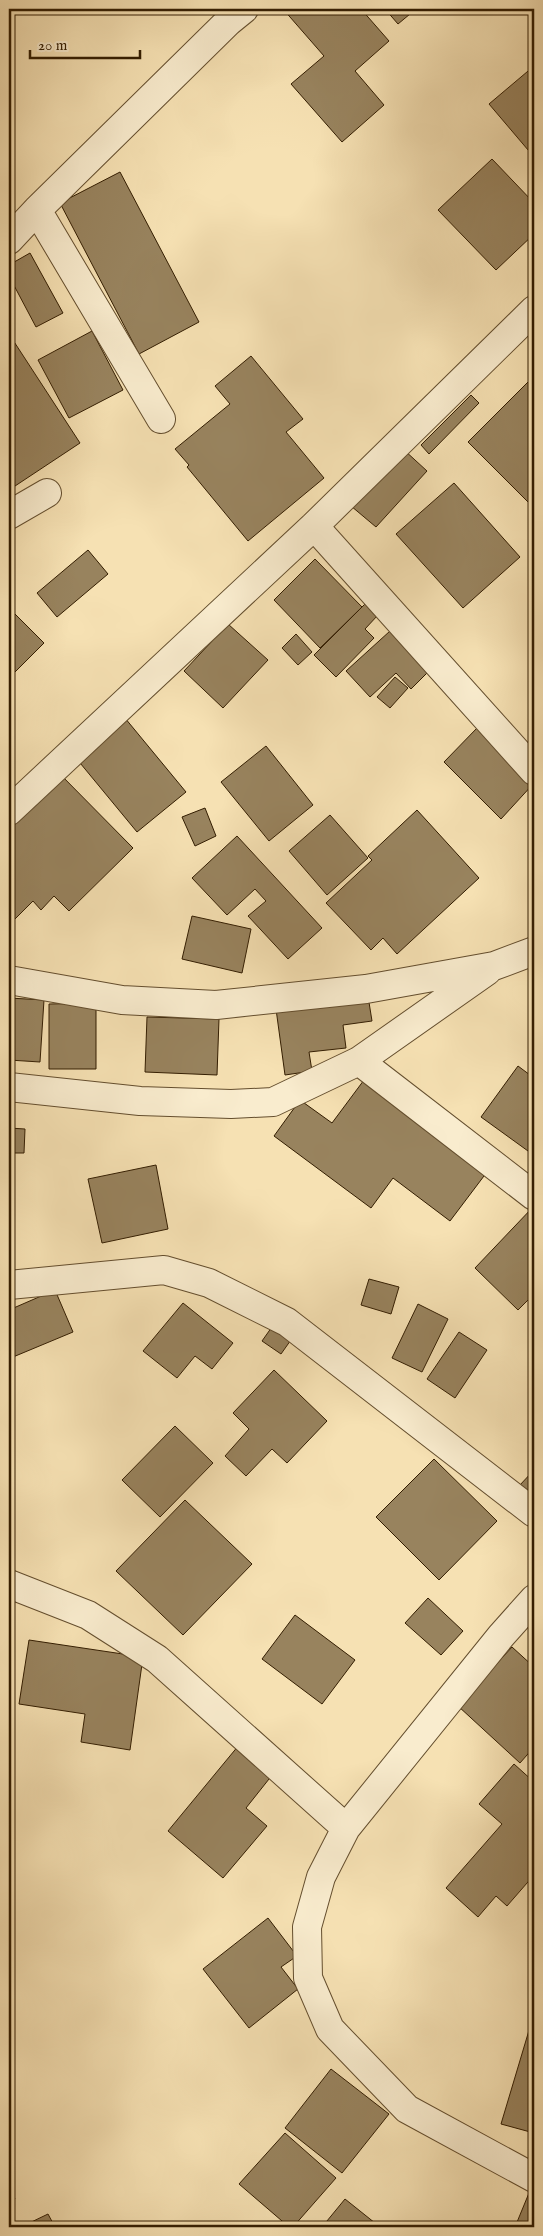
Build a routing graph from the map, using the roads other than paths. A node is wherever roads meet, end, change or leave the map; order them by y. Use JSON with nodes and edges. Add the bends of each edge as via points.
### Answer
{"nodes":[{"id":1,"x":244,"y":9,"type":"edge"},
{"id":2,"x":37,"y":210,"type":"junction"},
{"id":3,"x":9,"y":240,"type":"edge"},
{"id":4,"x":534,"y":310,"type":"edge"},
{"id":5,"x":161,"y":419,"type":"dead end"},
{"id":6,"x":47,"y":494,"type":"dead end"},
{"id":7,"x":9,"y":515,"type":"edge"},
{"id":8,"x":314,"y":526,"type":"junction"},
{"id":9,"x":534,"y":771,"type":"edge"},
{"id":10,"x":9,"y":811,"type":"edge"},
{"id":11,"x":534,"y":951,"type":"edge"},
{"id":12,"x":494,"y":966,"type":"junction"},
{"id":13,"x":9,"y":980,"type":"edge"},
{"id":14,"x":359,"y":1062,"type":"junction"},
{"id":15,"x":9,"y":1087,"type":"edge"},
{"id":16,"x":534,"y":1196,"type":"edge"},
{"id":17,"x":9,"y":1285,"type":"edge"},
{"id":18,"x":534,"y":1513,"type":"edge"},
{"id":19,"x":9,"y":1584,"type":"edge"},
{"id":20,"x":534,"y":1599,"type":"edge"},
{"id":21,"x":346,"y":1828,"type":"junction"},
{"id":22,"x":534,"y":2178,"type":"edge"}],
"edges":[{"from":1,"to":2,"type":"street"},
{"from":2,"to":3,"type":"street"},
{"from":2,"to":5,"type":"street"},
{"from":4,"to":8,"type":"street"},
{"from":6,"to":7,"type":"street"},
{"from":8,"to":9,"type":"street"},
{"from":8,"to":10,"type":"street"},
{"from":11,"to":12,"type":"street"},
{"from":12,"to":13,"type":"street","via":[[366,989],[216,1005],[122,1000]]},
{"from":12,"to":14,"type":"street"},
{"from":14,"to":15,"type":"street","via":[[273,1102],[140,1101]]},
{"from":14,"to":16,"type":"street"},
{"from":17,"to":18,"type":"street","via":[[164,1270],[209,1283],[287,1322]]},
{"from":19,"to":21,"type":"street","via":[[88,1615],[157,1659]]},
{"from":20,"to":21,"type":"street"},
{"from":21,"to":22,"type":"street","via":[[321,1877],[307,1927],[308,1978],[330,2029],[408,2109]]}]}
